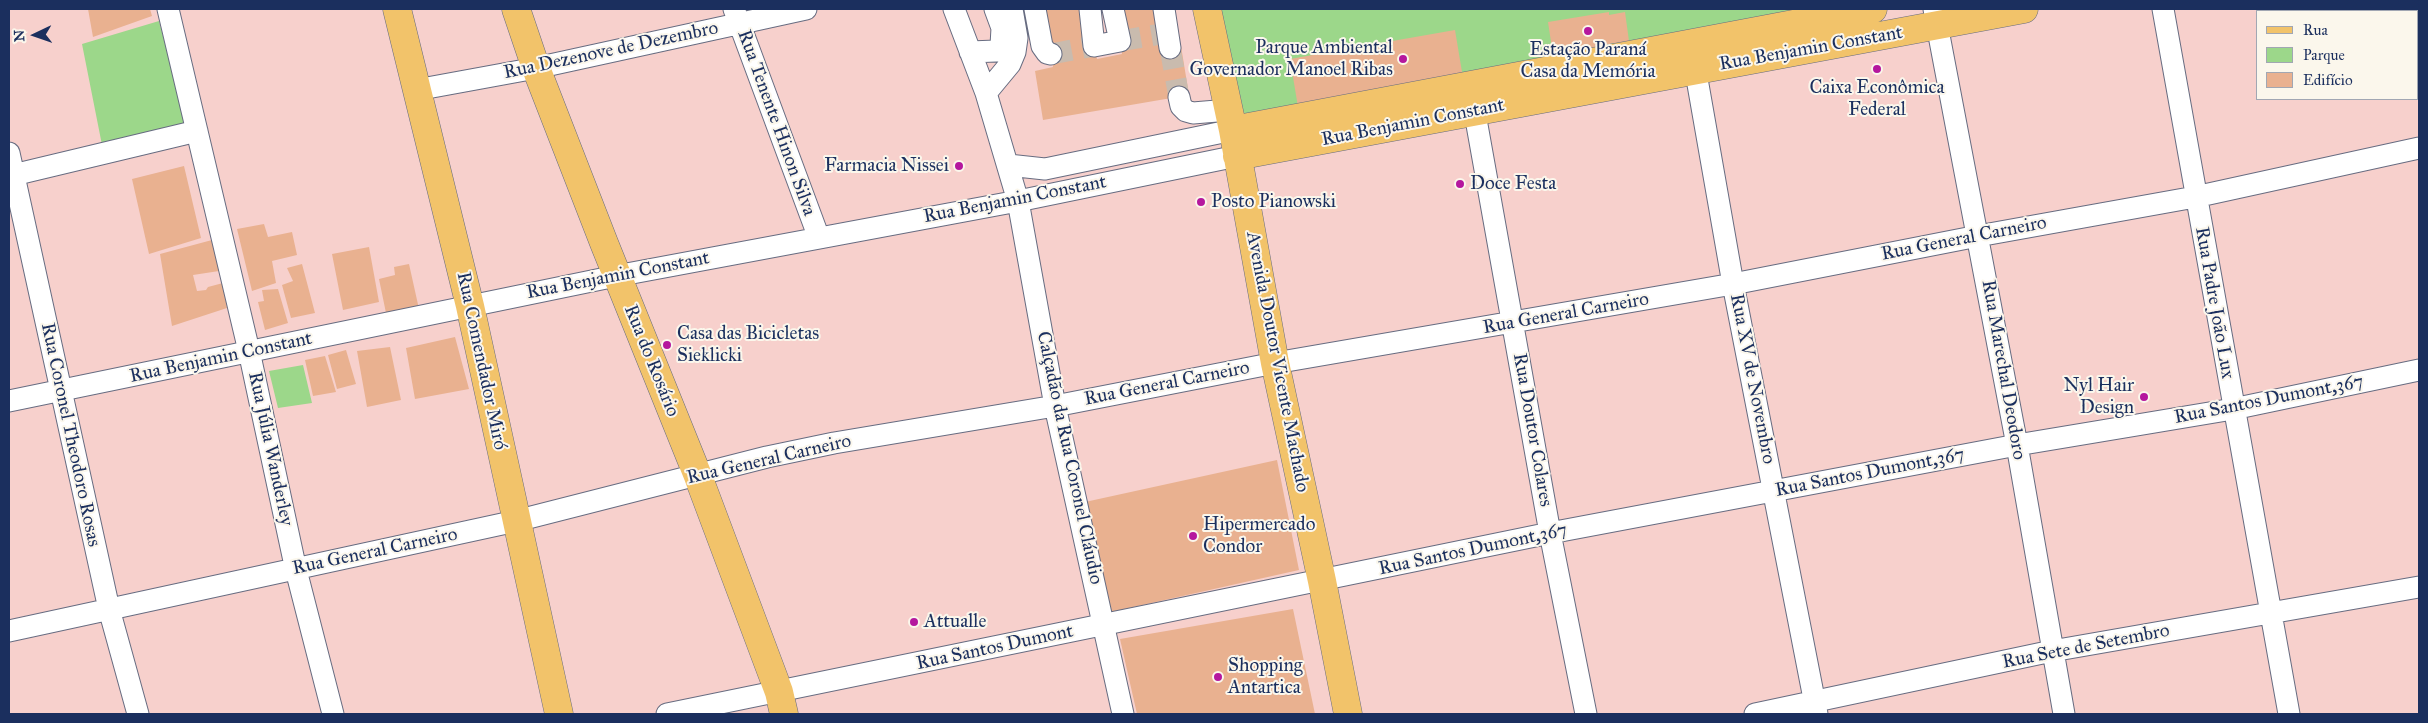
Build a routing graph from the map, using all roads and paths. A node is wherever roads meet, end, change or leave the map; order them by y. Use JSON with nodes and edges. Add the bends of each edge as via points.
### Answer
{"nodes":[{"id":1,"x":168,"y":9,"type":"edge"},
{"id":2,"x":397,"y":9,"type":"edge"},
{"id":3,"x":516,"y":9,"type":"edge"},
{"id":4,"x":806,"y":9,"type":"edge"},
{"id":5,"x":954,"y":9,"type":"edge"},
{"id":6,"x":995,"y":9,"type":"edge"},
{"id":7,"x":1012,"y":9,"type":"edge"},
{"id":8,"x":1035,"y":9,"type":"edge"},
{"id":9,"x":1090,"y":9,"type":"edge"},
{"id":10,"x":1113,"y":9,"type":"edge"},
{"id":11,"x":1164,"y":9,"type":"edge"},
{"id":12,"x":1207,"y":9,"type":"edge"},
{"id":13,"x":1872,"y":9,"type":"edge"},
{"id":14,"x":2024,"y":9,"type":"edge"},
{"id":15,"x":2162,"y":9,"type":"edge"},
{"id":16,"x":737,"y":17,"type":"edge"},
{"id":17,"x":1936,"y":18,"type":"edge"},
{"id":18,"x":1166,"y":38,"type":"tunnel mouth"},
{"id":19,"x":970,"y":52,"type":"junction"},
{"id":20,"x":1051,"y":54,"type":"dead end"},
{"id":21,"x":1693,"y":56,"type":"junction"},
{"id":22,"x":536,"y":68,"type":"junction"},
{"id":23,"x":416,"y":90,"type":"junction"},
{"id":24,"x":986,"y":93,"type":"junction"},
{"id":25,"x":1179,"y":97,"type":"tunnel mouth"},
{"id":26,"x":1473,"y":99,"type":"junction"},
{"id":27,"x":197,"y":131,"type":"junction"},
{"id":28,"x":1233,"y":132,"type":"junction"},
{"id":29,"x":2419,"y":148,"type":"edge"},
{"id":30,"x":9,"y":153,"type":"edge"},
{"id":31,"x":1008,"y":165,"type":"junction"},
{"id":32,"x":11,"y":176,"type":"edge"},
{"id":33,"x":2194,"y":197,"type":"junction"},
{"id":34,"x":1018,"y":201,"type":"junction"},
{"id":35,"x":1978,"y":236,"type":"junction"},
{"id":36,"x":819,"y":238,"type":"junction"},
{"id":37,"x":616,"y":276,"type":"junction"},
{"id":38,"x":1733,"y":284,"type":"junction"},
{"id":39,"x":470,"y":306,"type":"junction"},
{"id":40,"x":1512,"y":324,"type":"junction"},
{"id":41,"x":249,"y":351,"type":"junction"},
{"id":42,"x":1275,"y":363,"type":"junction"},
{"id":43,"x":2419,"y":370,"type":"edge"},
{"id":44,"x":61,"y":392,"type":"junction"},
{"id":45,"x":9,"y":401,"type":"edge"},
{"id":46,"x":1055,"y":406,"type":"junction"},
{"id":47,"x":2234,"y":409,"type":"junction"},
{"id":48,"x":2017,"y":445,"type":"junction"},
{"id":49,"x":698,"y":476,"type":"junction"},
{"id":50,"x":1774,"y":492,"type":"junction"},
{"id":51,"x":516,"y":521,"type":"junction"},
{"id":52,"x":1550,"y":533,"type":"junction"},
{"id":53,"x":296,"y":570,"type":"junction"},
{"id":54,"x":1322,"y":580,"type":"junction"},
{"id":55,"x":2419,"y":586,"type":"edge"},
{"id":56,"x":109,"y":609,"type":"junction"},
{"id":57,"x":2271,"y":613,"type":"junction"},
{"id":58,"x":1104,"y":625,"type":"junction"},
{"id":59,"x":9,"y":631,"type":"edge"},
{"id":60,"x":2052,"y":651,"type":"junction"},
{"id":61,"x":781,"y":703,"type":"edge"},
{"id":62,"x":1816,"y":709,"type":"edge"},
{"id":63,"x":138,"y":714,"type":"edge"},
{"id":64,"x":333,"y":714,"type":"edge"},
{"id":65,"x":559,"y":714,"type":"edge"},
{"id":66,"x":667,"y":714,"type":"edge"},
{"id":67,"x":1123,"y":714,"type":"edge"},
{"id":68,"x":1348,"y":714,"type":"edge"},
{"id":69,"x":1586,"y":714,"type":"edge"},
{"id":70,"x":1754,"y":714,"type":"edge"},
{"id":71,"x":2064,"y":714,"type":"edge"},
{"id":72,"x":2289,"y":714,"type":"edge"}],
"edges":[{"from":1,"to":27,"type":"street","name":"Rua Júlia Wanderley"},
{"from":2,"to":23,"type":"main road","name":"Rua Comendador Miró"},
{"from":3,"to":22,"type":"main road","name":"Rua do Rosário"},
{"from":4,"to":16,"type":"street","name":"Rua Dezenove de Dezembro"},
{"from":5,"to":19,"type":"street","name":"Calçadão da Rua Coronel Cláudio"},
{"from":6,"to":19,"type":"street","via":[[1002,28],[1001,45],[996,51]]},
{"from":7,"to":24,"type":"street","via":[[1017,38],[1015,52],[1010,64]]},
{"from":8,"to":20,"type":"street","via":[[1042,46],[1047,54]]},
{"from":9,"to":10,"type":"street","via":[[1094,46],[1120,41]]},
{"from":11,"to":18,"type":"street"},
{"from":12,"to":28,"type":"main road","name":"Avenida Doutor Vicente Machado"},
{"from":13,"to":21,"type":"main road","name":"Rua Benjamin Constant"},
{"from":14,"to":17,"type":"main road","name":"Rua Benjamin Constant"},
{"from":15,"to":33,"type":"street","name":"Rua Padre João Lux"},
{"from":16,"to":22,"type":"street","name":"Rua Dezenove de Dezembro"},
{"from":16,"to":36,"type":"street","name":"Rua Tenente Hinon Silva"},
{"from":17,"to":21,"type":"main road","name":"Rua Benjamin Constant"},
{"from":17,"to":35,"type":"street","name":"Rua Marechal Deodoro"},
{"from":19,"to":24,"type":"street","name":"Calçadão da Rua Coronel Cláudio"},
{"from":21,"to":26,"type":"main road","name":"Rua Benjamin Constant"},
{"from":21,"to":38,"type":"street","name":"Rua XV de Novembro"},
{"from":22,"to":23,"type":"street","name":"Rua Dezenove de Dezembro"},
{"from":22,"to":37,"type":"main road","name":"Rua do Rosário"},
{"from":23,"to":39,"type":"main road","name":"Rua Comendador Miró"},
{"from":24,"to":31,"type":"street","name":"Calçadão da Rua Coronel Cláudio"},
{"from":25,"to":28,"type":"street","via":[[1186,111]]},
{"from":26,"to":28,"type":"main road","name":"Rua Benjamin Constant"},
{"from":26,"to":40,"type":"street","name":"Rua Doutor Colares"},
{"from":27,"to":32,"type":"street"},
{"from":27,"to":41,"type":"street","name":"Rua Júlia Wanderley"},
{"from":28,"to":31,"type":"street","name":"Rua Benjamin Constant","via":[[1054,168],[1029,169]]},
{"from":28,"to":34,"type":"street","name":"Rua Benjamin Constant"},
{"from":28,"to":42,"type":"main road","name":"Avenida Doutor Vicente Machado"},
{"from":29,"to":33,"type":"street","name":"Rua General Carneiro"},
{"from":30,"to":32,"type":"street","name":"Rua Coronel Theodoro Rosas"},
{"from":31,"to":34,"type":"street","name":"Calçadão da Rua Coronel Cláudio"},
{"from":32,"to":44,"type":"street","name":"Rua Coronel Theodoro Rosas"},
{"from":33,"to":35,"type":"street","name":"Rua General Carneiro"},
{"from":33,"to":47,"type":"street","name":"Rua Padre João Lux"},
{"from":34,"to":36,"type":"street","name":"Rua Benjamin Constant"},
{"from":34,"to":46,"type":"street","name":"Calçadão da Rua Coronel Cláudio"},
{"from":35,"to":38,"type":"street","name":"Rua General Carneiro"},
{"from":35,"to":48,"type":"street","name":"Rua Marechal Deodoro"},
{"from":36,"to":37,"type":"street","name":"Rua Benjamin Constant"},
{"from":37,"to":39,"type":"street","name":"Rua Benjamin Constant"},
{"from":37,"to":49,"type":"main road","name":"Rua do Rosário"},
{"from":38,"to":40,"type":"street","name":"Rua General Carneiro"},
{"from":38,"to":50,"type":"street","name":"Rua XV de Novembro"},
{"from":39,"to":41,"type":"street","name":"Rua Benjamin Constant"},
{"from":39,"to":51,"type":"main road","name":"Rua Comendador Miró"},
{"from":40,"to":42,"type":"street","name":"Rua General Carneiro"},
{"from":40,"to":52,"type":"street","name":"Rua Doutor Colares"},
{"from":41,"to":44,"type":"street","name":"Rua Benjamin Constant"},
{"from":41,"to":53,"type":"street","name":"Rua Júlia Wanderley"},
{"from":42,"to":46,"type":"street","name":"Rua General Carneiro"},
{"from":42,"to":54,"type":"main road","name":"Avenida Doutor Vicente Machado"},
{"from":43,"to":47,"type":"street","name":"Rua Santos Dumont,367"},
{"from":44,"to":45,"type":"street","name":"Rua Benjamin Constant"},
{"from":44,"to":56,"type":"street","name":"Rua Coronel Theodoro Rosas"},
{"from":46,"to":49,"type":"street","name":"Rua General Carneiro","via":[[834,443]]},
{"from":46,"to":58,"type":"street","name":"Calçadão da Rua Coronel Cláudio"},
{"from":47,"to":48,"type":"street","name":"Rua Santos Dumont,367"},
{"from":47,"to":57,"type":"street","name":"Rua Padre João Lux"},
{"from":48,"to":50,"type":"street","name":"Rua Santos Dumont,367"},
{"from":48,"to":60,"type":"street","name":"Rua Marechal Deodoro"},
{"from":49,"to":51,"type":"street","name":"Rua General Carneiro"},
{"from":49,"to":61,"type":"main road","name":"Rua do Rosário"},
{"from":50,"to":52,"type":"street","name":"Rua Santos Dumont,367"},
{"from":50,"to":62,"type":"street","name":"Rua XV de Novembro"},
{"from":51,"to":53,"type":"street","name":"Rua General Carneiro"},
{"from":51,"to":65,"type":"main road","name":"Rua Comendador Miró"},
{"from":52,"to":54,"type":"street","name":"Rua Santos Dumont,367"},
{"from":52,"to":69,"type":"street","name":"Rua Doutor Colares"},
{"from":53,"to":56,"type":"street","name":"Rua General Carneiro"},
{"from":53,"to":64,"type":"street","name":"Rua Júlia Wanderley"},
{"from":54,"to":58,"type":"street","name":"Rua Santos Dumont"},
{"from":54,"to":68,"type":"main road","name":"Avenida Doutor Vicente Machado"},
{"from":55,"to":57,"type":"street","name":"Rua Sete de Setembro"},
{"from":56,"to":59,"type":"street","name":"Rua General Carneiro"},
{"from":56,"to":63,"type":"street","name":"Rua Coronel Theodoro Rosas"},
{"from":57,"to":60,"type":"street","name":"Rua Sete de Setembro"},
{"from":57,"to":72,"type":"street","name":"Rua Padre João Lux"},
{"from":58,"to":61,"type":"street","name":"Rua Santos Dumont"},
{"from":58,"to":67,"type":"street","name":"Calçadão da Rua Coronel Cláudio"},
{"from":60,"to":62,"type":"street","name":"Rua Sete de Setembro"},
{"from":60,"to":71,"type":"street","name":"Rua Marechal Deodoro"},
{"from":61,"to":66,"type":"street","name":"Rua Santos Dumont"},
{"from":62,"to":70,"type":"street","name":"Rua Sete de Setembro"}]}
